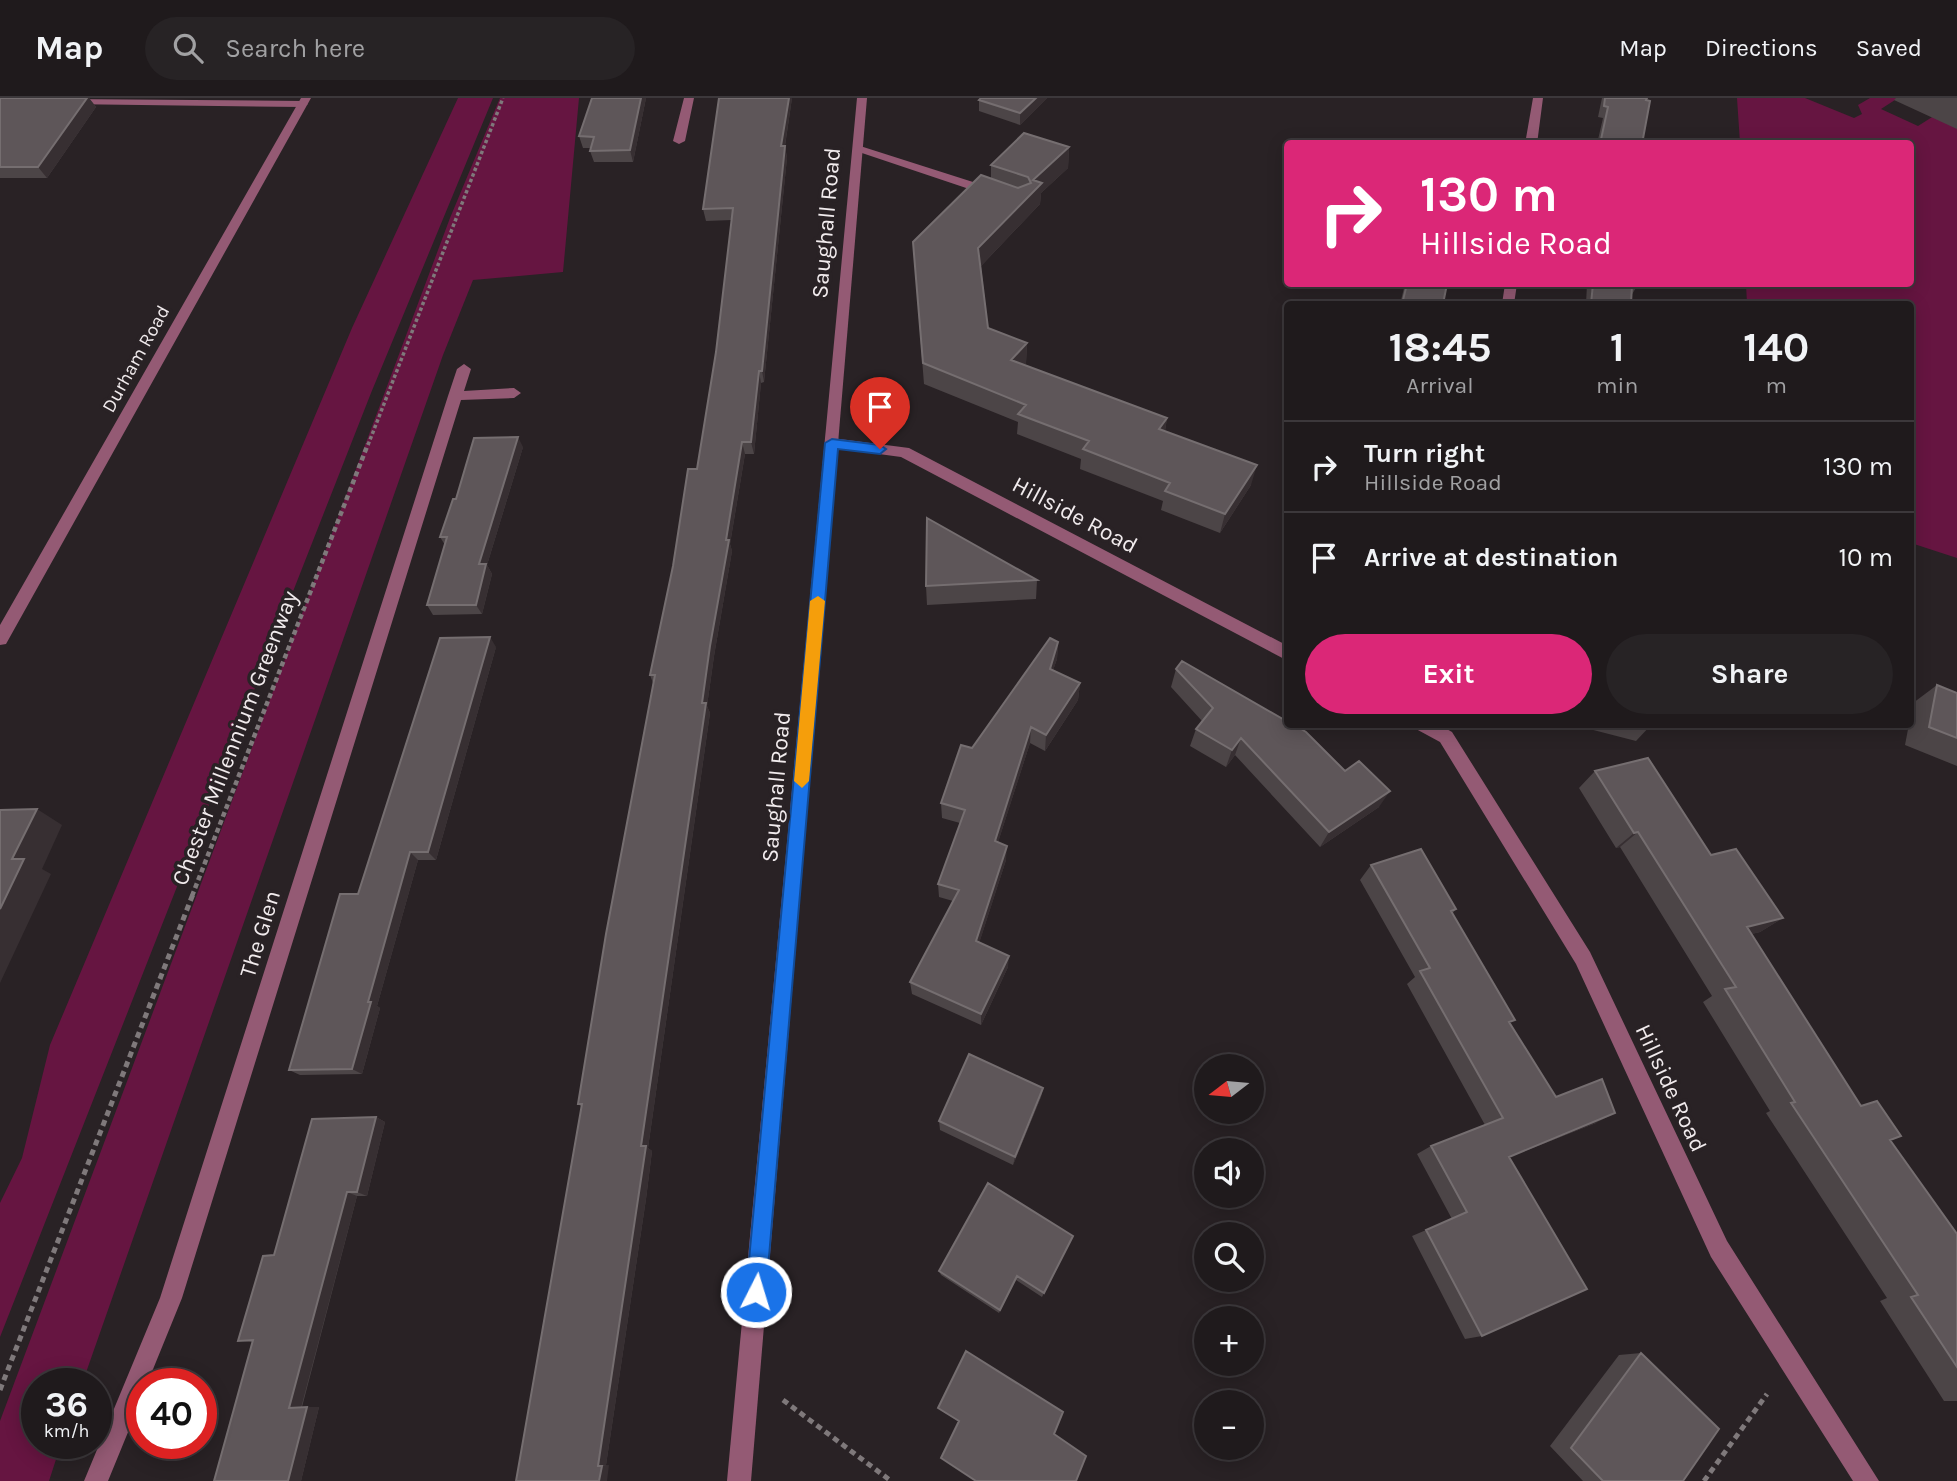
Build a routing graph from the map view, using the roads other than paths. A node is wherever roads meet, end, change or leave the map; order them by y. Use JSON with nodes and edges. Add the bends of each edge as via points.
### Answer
{"nodes":[{"id":1,"x":688,"y":98,"type":"edge"},
{"id":2,"x":862,"y":98,"type":"edge"},
{"id":3,"x":867,"y":98,"type":"edge"},
{"id":4,"x":1538,"y":98,"type":"edge"},
{"id":5,"x":304,"y":101,"type":"edge"},
{"id":6,"x":49,"y":102,"type":"edge"},
{"id":7,"x":1532,"y":140,"type":"edge"},
{"id":8,"x":679,"y":142,"type":"dead end"},
{"id":9,"x":857,"y":148,"type":"junction"},
{"id":10,"x":1007,"y":197,"type":"edge"},
{"id":11,"x":464,"y":369,"type":"dead end"},
{"id":12,"x":514,"y":393,"type":"dead end"},
{"id":13,"x":455,"y":396,"type":"junction"},
{"id":14,"x":832,"y":443,"type":"junction"},
{"id":15,"x":0,"y":639,"type":"edge"},
{"id":16,"x":1284,"y":652,"type":"edge"},
{"id":17,"x":1447,"y":731,"type":"edge"},
{"id":18,"x":96,"y":1481,"type":"edge"},
{"id":19,"x":739,"y":1481,"type":"edge"},
{"id":20,"x":1867,"y":1481,"type":"edge"}],
"edges":[{"from":1,"to":8,"type":"street"},
{"from":2,"to":3,"type":"street"},
{"from":2,"to":9,"type":"street","name":"Saughall Road"},
{"from":4,"to":7,"type":"street"},
{"from":5,"to":6,"type":"street"},
{"from":5,"to":15,"type":"street","name":"Durham Road"},
{"from":9,"to":10,"type":"street"},
{"from":9,"to":14,"type":"street","name":"Saughall Road"},
{"from":11,"to":13,"type":"street","name":"The Glen"},
{"from":12,"to":13,"type":"street"},
{"from":13,"to":18,"type":"street","name":"The Glen","via":[[171,1298]]},
{"from":14,"to":16,"type":"street","name":"Hillside Road","via":[[904,452]]},
{"from":14,"to":19,"type":"street","name":"Saughall Road"},
{"from":17,"to":20,"type":"street","name":"Hillside Road","via":[[1583,958],[1719,1249]]}]}
